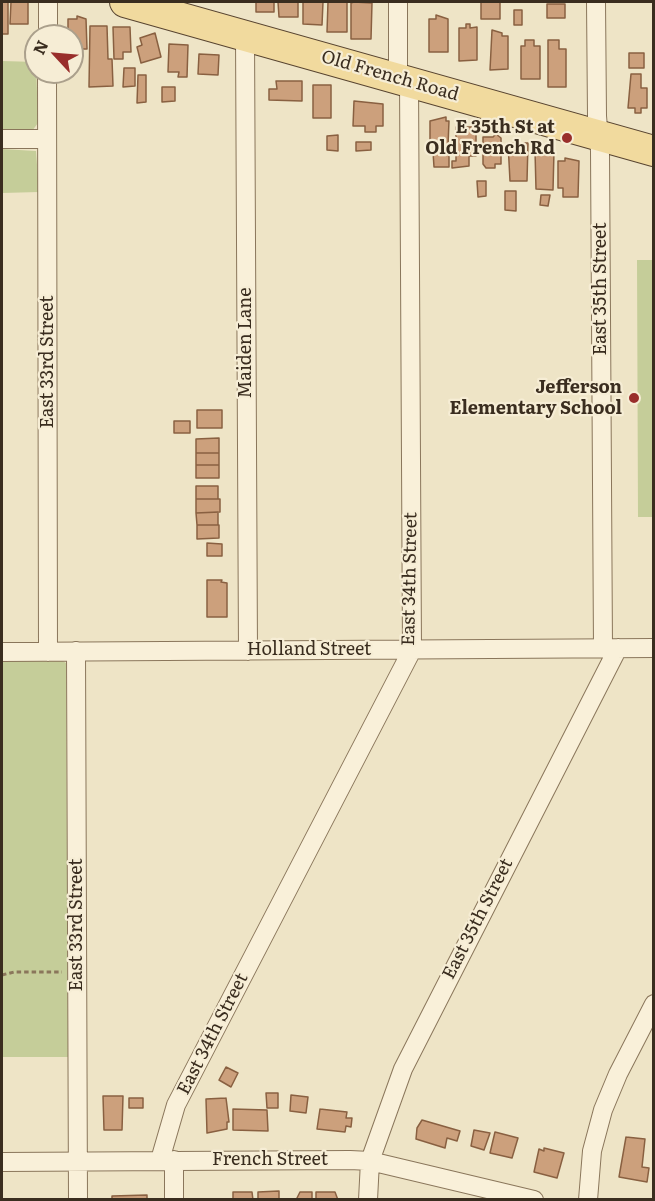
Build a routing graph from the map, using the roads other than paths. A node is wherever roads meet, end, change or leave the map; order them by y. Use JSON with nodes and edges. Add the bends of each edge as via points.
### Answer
{"nodes":[{"id":1,"x":48,"y":2,"type":"edge"},
{"id":2,"x":125,"y":2,"type":"edge"},
{"id":3,"x":398,"y":2,"type":"edge"},
{"id":4,"x":596,"y":2,"type":"edge"},
{"id":5,"x":159,"y":6,"type":"edge"},
{"id":6,"x":48,"y":24,"type":"edge"},
{"id":7,"x":245,"y":36,"type":"junction"},
{"id":8,"x":404,"y":80,"type":"junction"},
{"id":9,"x":47,"y":84,"type":"edge"},
{"id":10,"x":599,"y":135,"type":"junction"},
{"id":11,"x":2,"y":139,"type":"edge"},
{"id":12,"x":48,"y":139,"type":"junction"},
{"id":13,"x":654,"y":151,"type":"edge"},
{"id":14,"x":610,"y":648,"type":"junction"},
{"id":15,"x":654,"y":648,"type":"edge"},
{"id":16,"x":412,"y":650,"type":"junction"},
{"id":17,"x":76,"y":651,"type":"junction"},
{"id":18,"x":248,"y":651,"type":"junction"},
{"id":19,"x":2,"y":652,"type":"edge"},
{"id":20,"x":48,"y":652,"type":"junction"},
{"id":21,"x":654,"y":1004,"type":"edge"},
{"id":22,"x":167,"y":1160,"type":"junction"},
{"id":23,"x":77,"y":1161,"type":"junction"},
{"id":24,"x":370,"y":1161,"type":"junction"},
{"id":25,"x":2,"y":1162,"type":"edge"},
{"id":26,"x":78,"y":1200,"type":"edge"},
{"id":27,"x":174,"y":1200,"type":"edge"},
{"id":28,"x":368,"y":1200,"type":"edge"},
{"id":29,"x":534,"y":1200,"type":"edge"},
{"id":30,"x":588,"y":1200,"type":"edge"}],
"edges":[{"from":1,"to":6,"type":"street"},
{"from":2,"to":5,"type":"main road","name":"Old French Road"},
{"from":3,"to":8,"type":"street","name":"East 34th Street"},
{"from":4,"to":10,"type":"street","name":"East 35th Street"},
{"from":5,"to":7,"type":"main road","name":"Old French Road"},
{"from":7,"to":8,"type":"main road","name":"Old French Road"},
{"from":7,"to":18,"type":"street","name":"Maiden Lane"},
{"from":8,"to":10,"type":"main road","name":"Old French Road"},
{"from":8,"to":16,"type":"street","name":"East 34th Street"},
{"from":9,"to":12,"type":"street","name":"East 33rd Street"},
{"from":10,"to":13,"type":"main road","name":"Old French Road"},
{"from":10,"to":14,"type":"street","name":"East 35th Street"},
{"from":11,"to":12,"type":"street"},
{"from":12,"to":20,"type":"street","name":"East 33rd Street"},
{"from":14,"to":15,"type":"street","name":"Holland Street"},
{"from":14,"to":16,"type":"street","name":"Holland Street"},
{"from":14,"to":24,"type":"street","name":"East 35th Street","via":[[403,1069]]},
{"from":16,"to":18,"type":"street","name":"Holland Street"},
{"from":16,"to":22,"type":"street","name":"East 34th Street","via":[[174,1110]]},
{"from":17,"to":18,"type":"street","name":"Holland Street"},
{"from":17,"to":20,"type":"street","name":"Holland Street"},
{"from":17,"to":23,"type":"street","name":"East 33rd Street"},
{"from":19,"to":20,"type":"street","name":"Holland Street"},
{"from":21,"to":30,"type":"street","via":[[603,1110],[592,1151]]},
{"from":22,"to":23,"type":"street","name":"French Street"},
{"from":22,"to":24,"type":"street","name":"French Street"},
{"from":22,"to":27,"type":"street","name":"East 34th Street"},
{"from":23,"to":25,"type":"street","name":"French Street"},
{"from":23,"to":26,"type":"street","name":"East 33rd Street"},
{"from":24,"to":28,"type":"street","name":"East 35th Street"},
{"from":24,"to":29,"type":"street","name":"French Street"}]}
